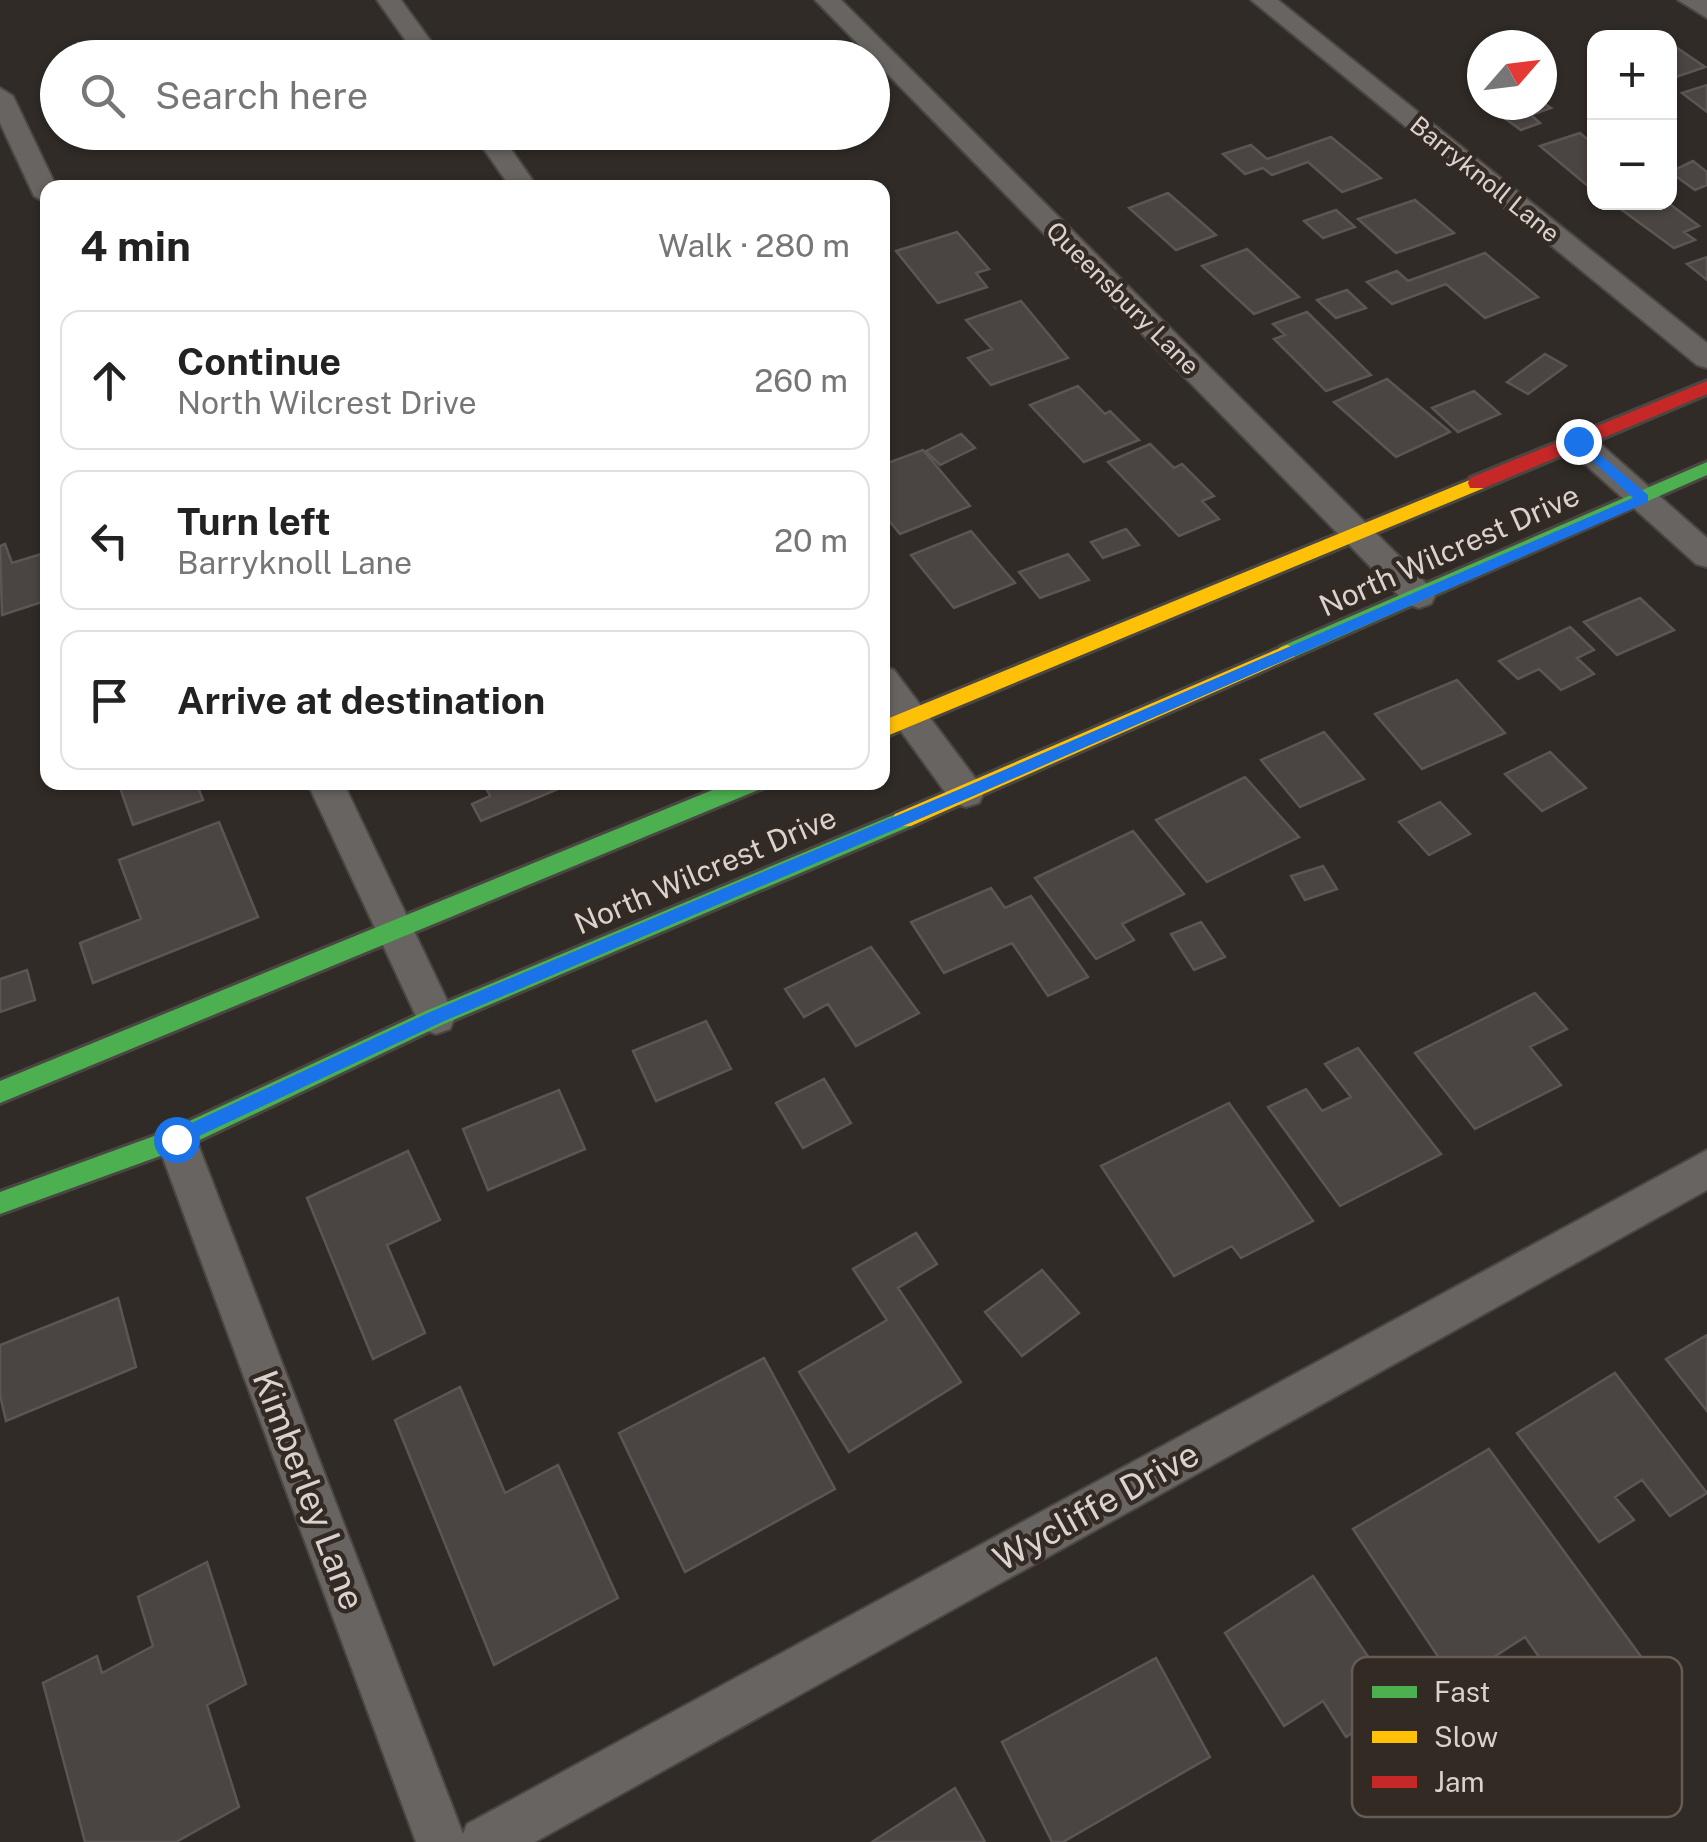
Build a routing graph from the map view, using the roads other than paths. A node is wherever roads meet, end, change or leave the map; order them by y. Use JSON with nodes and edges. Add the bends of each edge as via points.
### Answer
{"nodes":[{"id":1,"x":389,"y":0,"type":"edge"},
{"id":2,"x":827,"y":0,"type":"edge"},
{"id":3,"x":1263,"y":0,"type":"edge"},
{"id":4,"x":1690,"y":0,"type":"edge"},
{"id":5,"x":1707,"y":12,"type":"edge"},
{"id":6,"x":418,"y":40,"type":"edge"},
{"id":7,"x":867,"y":40,"type":"edge"},
{"id":8,"x":890,"y":63,"type":"edge"},
{"id":9,"x":0,"y":96,"type":"edge"},
{"id":10,"x":498,"y":150,"type":"edge"},
{"id":11,"x":40,"y":180,"type":"edge"},
{"id":12,"x":519,"y":180,"type":"edge"},
{"id":13,"x":1707,"y":358,"type":"edge"},
{"id":14,"x":1707,"y":387,"type":"edge"},
{"id":15,"x":1578,"y":441,"type":"junction"},
{"id":16,"x":1707,"y":468,"type":"edge"},
{"id":17,"x":1643,"y":499,"type":"junction"},
{"id":18,"x":1355,"y":532,"type":"junction"},
{"id":19,"x":1707,"y":556,"type":"edge"},
{"id":20,"x":1419,"y":596,"type":"junction"},
{"id":21,"x":897,"y":724,"type":"edge"},
{"id":22,"x":329,"y":790,"type":"edge"},
{"id":23,"x":736,"y":790,"type":"edge"},
{"id":24,"x":966,"y":793,"type":"junction"},
{"id":25,"x":396,"y":931,"type":"junction"},
{"id":26,"x":436,"y":1017,"type":"junction"},
{"id":27,"x":0,"y":1092,"type":"edge"},
{"id":28,"x":176,"y":1139,"type":"junction"},
{"id":29,"x":1707,"y":1169,"type":"edge"},
{"id":30,"x":0,"y":1203,"type":"edge"},
{"id":31,"x":441,"y":1842,"type":"edge"},
{"id":32,"x":485,"y":1842,"type":"edge"}],
"edges":[{"from":1,"to":6,"type":"street"},
{"from":2,"to":7,"type":"street","name":"Queensbury Lane"},
{"from":3,"to":13,"type":"street","name":"Barryknoll Lane"},
{"from":4,"to":5,"type":"street"},
{"from":8,"to":18,"type":"street","name":"Queensbury Lane"},
{"from":9,"to":11,"type":"street"},
{"from":10,"to":12,"type":"street"},
{"from":14,"to":15,"type":"main road","name":"North Wilcrest Drive"},
{"from":15,"to":17,"type":"street"},
{"from":15,"to":18,"type":"main road","name":"North Wilcrest Drive"},
{"from":16,"to":17,"type":"main road","name":"North Wilcrest Drive"},
{"from":17,"to":19,"type":"street"},
{"from":17,"to":20,"type":"main road","name":"North Wilcrest Drive"},
{"from":18,"to":20,"type":"street","name":"Queensbury Lane"},
{"from":18,"to":21,"type":"main road","name":"North Wilcrest Drive"},
{"from":20,"to":24,"type":"main road","name":"North Wilcrest Drive"},
{"from":21,"to":24,"type":"street"},
{"from":22,"to":25,"type":"street"},
{"from":23,"to":25,"type":"main road","name":"North Wilcrest Drive"},
{"from":24,"to":26,"type":"main road","name":"North Wilcrest Drive"},
{"from":25,"to":26,"type":"street"},
{"from":25,"to":27,"type":"main road","name":"North Wilcrest Drive"},
{"from":26,"to":28,"type":"main road","name":"North Wilcrest Drive"},
{"from":28,"to":30,"type":"main road","name":"North Wilcrest Drive"},
{"from":28,"to":31,"type":"street","name":"Kimberley Lane"},
{"from":29,"to":32,"type":"street","name":"Wycliffe Drive"}]}
